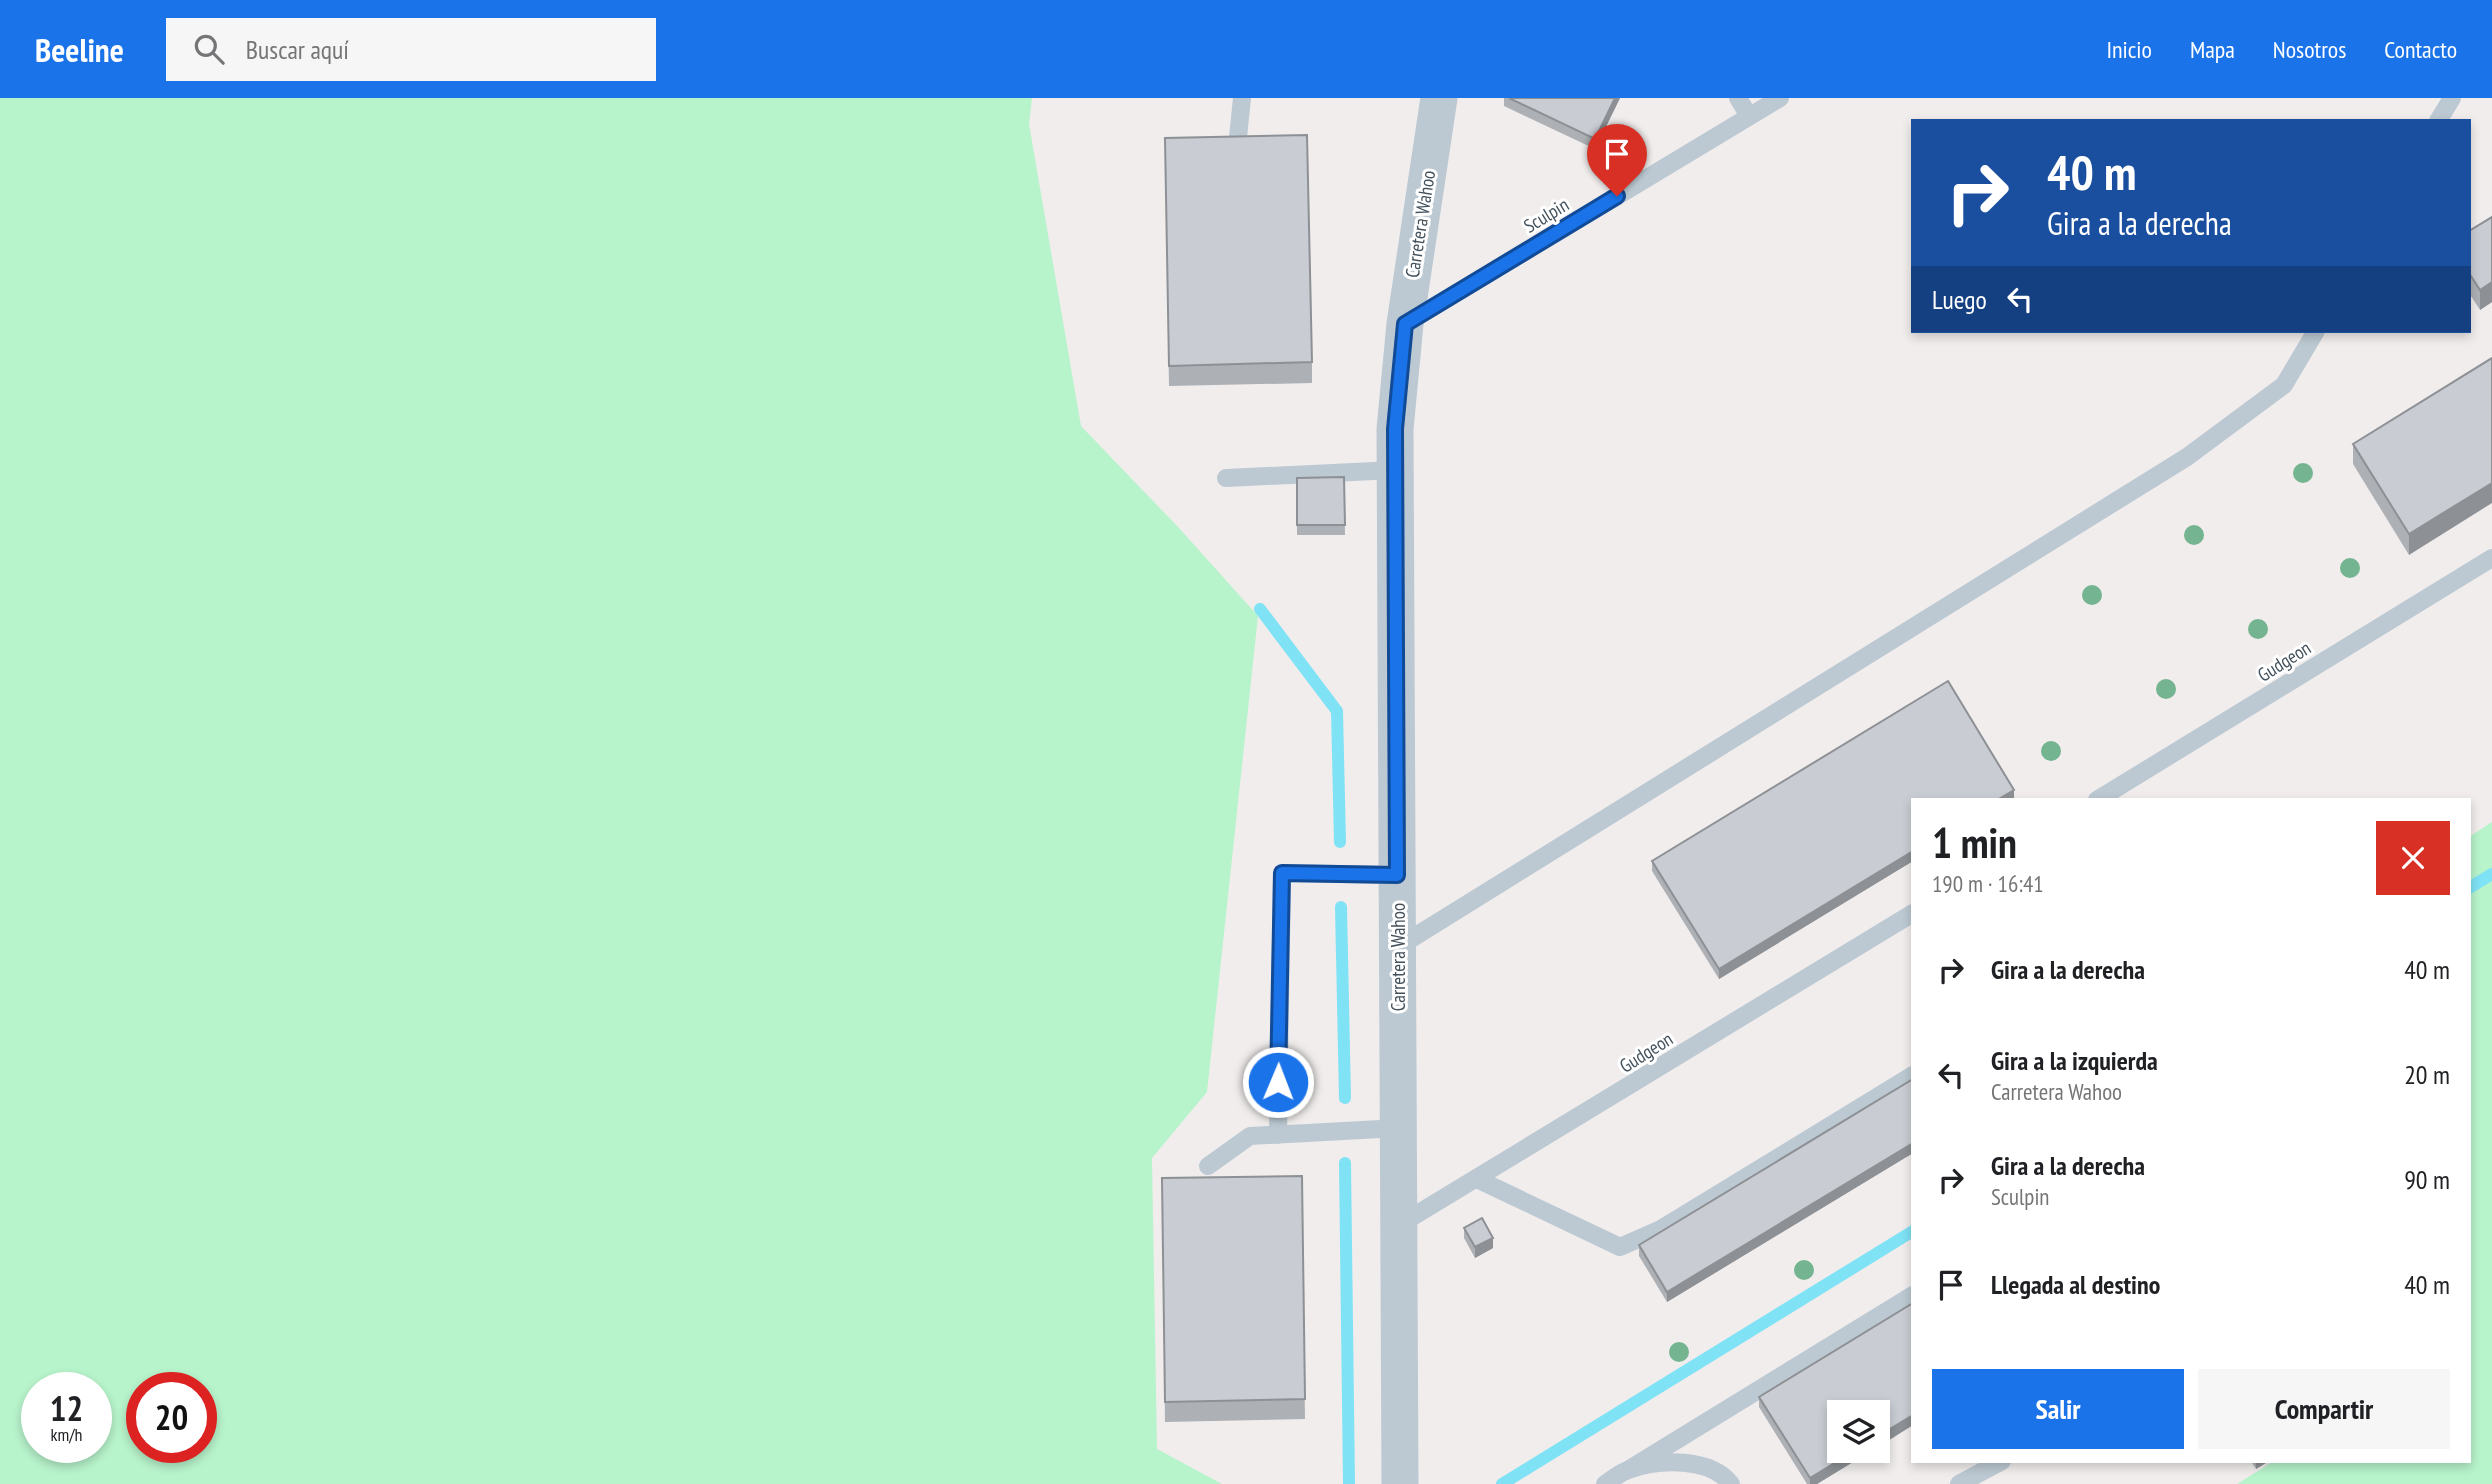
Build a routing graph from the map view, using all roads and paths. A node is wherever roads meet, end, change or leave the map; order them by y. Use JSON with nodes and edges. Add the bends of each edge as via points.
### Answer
{"nodes":[{"id":1,"x":1242,"y":98,"type":"edge"},
{"id":2,"x":1439,"y":98,"type":"edge"},
{"id":3,"x":1738,"y":98,"type":"edge"},
{"id":4,"x":1780,"y":98,"type":"edge"},
{"id":5,"x":2452,"y":98,"type":"edge"},
{"id":6,"x":1749,"y":116,"type":"junction"},
{"id":7,"x":2439,"y":119,"type":"edge"},
{"id":8,"x":1236,"y":157,"type":"edge"},
{"id":9,"x":1405,"y":324,"type":"junction"},
{"id":10,"x":2315,"y":333,"type":"edge"},
{"id":11,"x":1395,"y":470,"type":"junction"},
{"id":12,"x":1226,"y":478,"type":"dead end"},
{"id":13,"x":2492,"y":558,"type":"edge"},
{"id":14,"x":2100,"y":798,"type":"edge"},
{"id":15,"x":1397,"y":875,"type":"junction"},
{"id":16,"x":1911,"y":914,"type":"edge"},
{"id":17,"x":1398,"y":947,"type":"junction"},
{"id":18,"x":1911,"y":1076,"type":"edge"},
{"id":19,"x":1399,"y":1128,"type":"junction"},
{"id":20,"x":1278,"y":1135,"type":"junction"},
{"id":21,"x":1208,"y":1166,"type":"dead end"},
{"id":22,"x":1477,"y":1179,"type":"junction"},
{"id":23,"x":1399,"y":1225,"type":"junction"},
{"id":24,"x":1911,"y":1296,"type":"edge"},
{"id":25,"x":1998,"y":1463,"type":"edge"},
{"id":26,"x":1628,"y":1470,"type":"junction"},
{"id":27,"x":1401,"y":1484,"type":"edge"},
{"id":28,"x":1605,"y":1484,"type":"edge"},
{"id":29,"x":1731,"y":1484,"type":"edge"},
{"id":30,"x":1959,"y":1484,"type":"edge"}],
"edges":[{"from":1,"to":8,"type":"lane"},
{"from":2,"to":9,"type":"street","name":"Carretera Wahoo"},
{"from":3,"to":6,"type":"lane"},
{"from":4,"to":6,"type":"lane","name":"Sculpin"},
{"from":5,"to":7,"type":"lane"},
{"from":6,"to":9,"type":"lane","name":"Sculpin"},
{"from":9,"to":11,"type":"street","name":"Carretera Wahoo"},
{"from":10,"to":17,"type":"lane","via":[[2284,385],[2188,457]]},
{"from":11,"to":12,"type":"lane"},
{"from":11,"to":15,"type":"street","name":"Carretera Wahoo"},
{"from":13,"to":14,"type":"lane","name":"Gudgeon"},
{"from":15,"to":17,"type":"street","name":"Carretera Wahoo"},
{"from":15,"to":20,"type":"lane","via":[[1282,873]]},
{"from":16,"to":22,"type":"lane","name":"Gudgeon"},
{"from":17,"to":19,"type":"street","name":"Carretera Wahoo"},
{"from":18,"to":22,"type":"lane","via":[[1661,1229],[1620,1247]]},
{"from":19,"to":20,"type":"lane"},
{"from":19,"to":23,"type":"street","name":"Carretera Wahoo"},
{"from":20,"to":21,"type":"lane","via":[[1250,1136]]},
{"from":22,"to":23,"type":"lane","name":"Gudgeon"},
{"from":23,"to":27,"type":"street","name":"Carretera Wahoo"},
{"from":24,"to":26,"type":"lane"},
{"from":25,"to":30,"type":"lane"},
{"from":26,"to":28,"type":"lane"},
{"from":26,"to":29,"type":"lane","via":[[1677,1461],[1722,1473]]}]}
